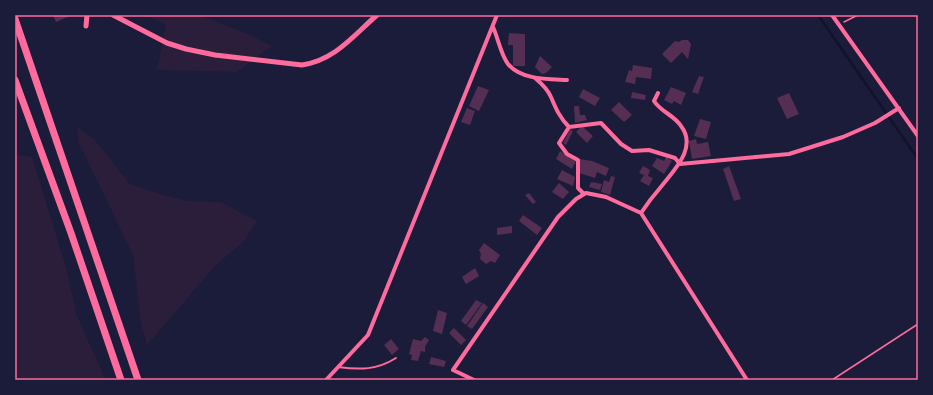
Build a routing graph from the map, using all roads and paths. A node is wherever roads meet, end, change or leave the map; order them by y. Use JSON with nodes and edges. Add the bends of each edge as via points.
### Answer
{"nodes":[{"id":1,"x":87,"y":15,"type":"edge"},
{"id":2,"x":113,"y":15,"type":"edge"},
{"id":3,"x":377,"y":15,"type":"edge"},
{"id":4,"x":497,"y":15,"type":"edge"},
{"id":5,"x":832,"y":15,"type":"edge"},
{"id":6,"x":858,"y":15,"type":"edge"},
{"id":7,"x":15,"y":19,"type":"edge"},
{"id":8,"x":838,"y":25,"type":"junction"},
{"id":9,"x":86,"y":26,"type":"dead end"},
{"id":10,"x":493,"y":27,"type":"junction"},
{"id":11,"x":535,"y":78,"type":"junction"},
{"id":12,"x":15,"y":80,"type":"edge"},
{"id":13,"x":567,"y":80,"type":"dead end"},
{"id":14,"x":658,"y":93,"type":"dead end"},
{"id":15,"x":897,"y":110,"type":"junction"},
{"id":16,"x":569,"y":127,"type":"junction"},
{"id":17,"x":918,"y":136,"type":"edge"},
{"id":18,"x":680,"y":164,"type":"junction"},
{"id":19,"x":584,"y":194,"type":"junction"},
{"id":20,"x":641,"y":213,"type":"junction"},
{"id":21,"x":918,"y":324,"type":"edge"},
{"id":22,"x":396,"y":358,"type":"dead end"},
{"id":23,"x":338,"y":367,"type":"junction"},
{"id":24,"x":121,"y":380,"type":"edge"},
{"id":25,"x":138,"y":380,"type":"edge"},
{"id":26,"x":326,"y":380,"type":"edge"},
{"id":27,"x":474,"y":380,"type":"edge"},
{"id":28,"x":747,"y":380,"type":"edge"},
{"id":29,"x":832,"y":380,"type":"edge"}],
"edges":[{"from":1,"to":9,"type":"street"},
{"from":2,"to":3,"type":"street","via":[[167,43],[186,49],[214,55],[302,65],[330,57]]},
{"from":4,"to":10,"type":"street"},
{"from":5,"to":8,"type":"street"},
{"from":6,"to":8,"type":"path"},
{"from":7,"to":25,"type":"highway"},
{"from":8,"to":15,"type":"street"},
{"from":10,"to":11,"type":"street","via":[[508,63],[516,71]]},
{"from":10,"to":23,"type":"street","via":[[368,335]]},
{"from":11,"to":13,"type":"street"},
{"from":11,"to":16,"type":"street","via":[[551,97],[559,116]]},
{"from":12,"to":24,"type":"highway","via":[[72,233]]},
{"from":14,"to":18,"type":"street","via":[[654,101],[658,108],[673,116],[687,136],[686,150]]},
{"from":15,"to":17,"type":"street"},
{"from":15,"to":18,"type":"street","via":[[843,137],[789,154]]},
{"from":16,"to":18,"type":"street","via":[[601,123],[621,144],[632,151],[649,150],[675,158]]},
{"from":16,"to":19,"type":"street","via":[[559,143],[567,154],[578,160],[578,188]]},
{"from":18,"to":20,"type":"street"},
{"from":19,"to":20,"type":"street","via":[[606,197]]},
{"from":19,"to":27,"type":"street","via":[[558,217],[453,370]]},
{"from":20,"to":28,"type":"street"},
{"from":21,"to":29,"type":"path"},
{"from":22,"to":23,"type":"lane","via":[[385,365],[369,369]]},
{"from":23,"to":26,"type":"street"}]}
